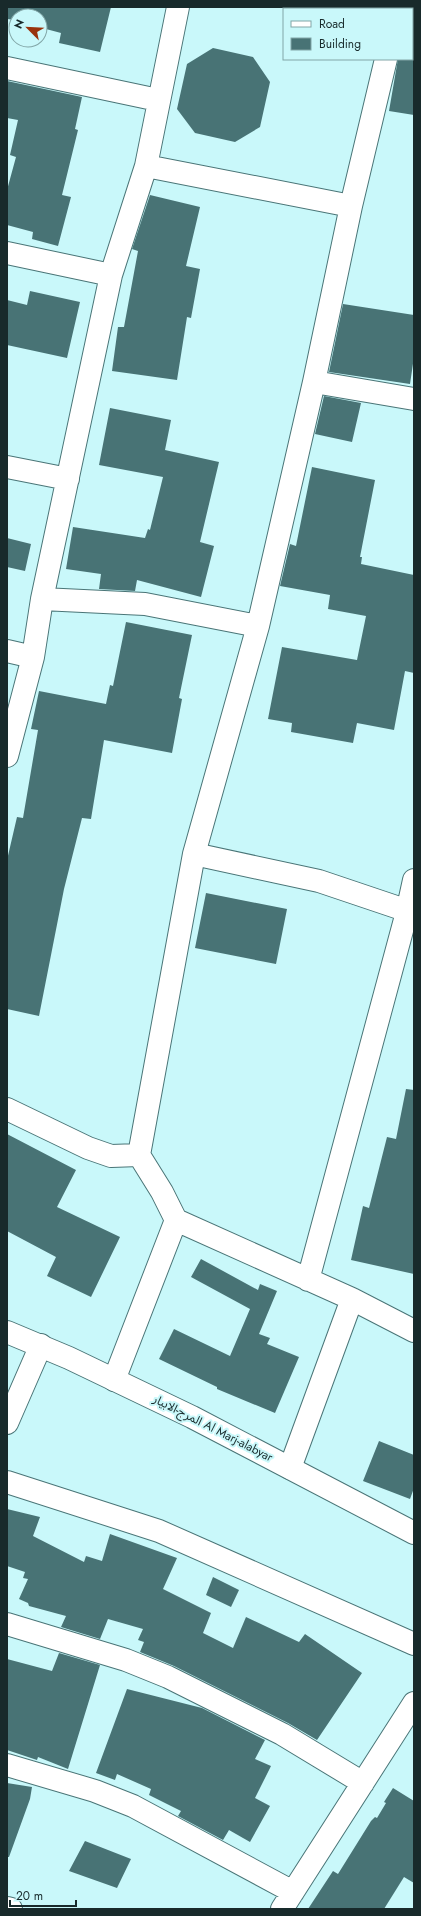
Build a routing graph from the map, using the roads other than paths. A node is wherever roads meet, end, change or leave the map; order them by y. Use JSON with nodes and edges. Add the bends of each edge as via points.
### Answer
{"nodes":[{"id":1,"x":178,"y":7,"type":"edge"},
{"id":2,"x":386,"y":60,"type":"edge"},
{"id":3,"x":7,"y":68,"type":"edge"},
{"id":4,"x":158,"y":100,"type":"junction"},
{"id":5,"x":146,"y":166,"type":"junction"},
{"id":6,"x":351,"y":206,"type":"junction"},
{"id":7,"x":7,"y":253,"type":"edge"},
{"id":8,"x":111,"y":275,"type":"junction"},
{"id":9,"x":314,"y":382,"type":"junction"},
{"id":10,"x":414,"y":399,"type":"edge"},
{"id":11,"x":7,"y":467,"type":"edge"},
{"id":12,"x":68,"y":479,"type":"junction"},
{"id":13,"x":42,"y":599,"type":"junction"},
{"id":14,"x":258,"y":626,"type":"junction"},
{"id":15,"x":7,"y":651,"type":"edge"},
{"id":16,"x":34,"y":657,"type":"junction"},
{"id":17,"x":7,"y":756,"type":"edge"},
{"id":18,"x":194,"y":854,"type":"junction"},
{"id":19,"x":414,"y":880,"type":"edge"},
{"id":20,"x":411,"y":913,"type":"edge"},
{"id":21,"x":7,"y":1110,"type":"edge"},
{"id":22,"x":139,"y":1155,"type":"junction"},
{"id":23,"x":176,"y":1220,"type":"junction"},
{"id":24,"x":308,"y":1280,"type":"junction"},
{"id":25,"x":352,"y":1299,"type":"junction"},
{"id":26,"x":414,"y":1331,"type":"edge"},
{"id":27,"x":7,"y":1332,"type":"edge"},
{"id":28,"x":41,"y":1345,"type":"junction"},
{"id":29,"x":114,"y":1380,"type":"junction"},
{"id":30,"x":7,"y":1423,"type":"edge"},
{"id":31,"x":290,"y":1468,"type":"junction"},
{"id":32,"x":7,"y":1482,"type":"edge"},
{"id":33,"x":414,"y":1533,"type":"edge"},
{"id":34,"x":7,"y":1624,"type":"edge"},
{"id":35,"x":414,"y":1644,"type":"edge"},
{"id":36,"x":414,"y":1704,"type":"edge"},
{"id":37,"x":7,"y":1764,"type":"edge"},
{"id":38,"x":363,"y":1784,"type":"junction"},
{"id":39,"x":287,"y":1901,"type":"edge"},
{"id":40,"x":7,"y":1908,"type":"edge"},
{"id":41,"x":11,"y":1909,"type":"edge"}],
"edges":[{"from":1,"to":4,"type":"street"},
{"from":2,"to":6,"type":"street"},
{"from":3,"to":4,"type":"street"},
{"from":4,"to":5,"type":"street"},
{"from":5,"to":6,"type":"street"},
{"from":5,"to":8,"type":"street"},
{"from":6,"to":9,"type":"street"},
{"from":7,"to":8,"type":"street"},
{"from":8,"to":12,"type":"street"},
{"from":9,"to":10,"type":"street"},
{"from":9,"to":14,"type":"street"},
{"from":11,"to":12,"type":"street"},
{"from":12,"to":13,"type":"street"},
{"from":13,"to":14,"type":"street","via":[[144,604]]},
{"from":13,"to":16,"type":"street"},
{"from":14,"to":18,"type":"street"},
{"from":15,"to":16,"type":"street"},
{"from":16,"to":17,"type":"street"},
{"from":18,"to":20,"type":"street","via":[[319,880]]},
{"from":18,"to":22,"type":"street"},
{"from":19,"to":20,"type":"street"},
{"from":20,"to":24,"type":"street"},
{"from":21,"to":22,"type":"street","via":[[99,1152],[111,1156]]},
{"from":22,"to":23,"type":"street"},
{"from":23,"to":24,"type":"street"},
{"from":23,"to":29,"type":"street"},
{"from":24,"to":25,"type":"street"},
{"from":25,"to":26,"type":"street"},
{"from":25,"to":31,"type":"street"},
{"from":27,"to":28,"type":"street","name":"المرج-الابيار Al Marj-alabyar"},
{"from":28,"to":29,"type":"street","name":"المرج-الابيار Al Marj-alabyar"},
{"from":28,"to":30,"type":"street"},
{"from":29,"to":31,"type":"street","name":"المرج-الابيار Al Marj-alabyar"},
{"from":31,"to":33,"type":"street","name":"المرج-الابيار Al Marj-alabyar"},
{"from":32,"to":35,"type":"street","via":[[160,1531]]},
{"from":34,"to":38,"type":"street","via":[[126,1660],[168,1677],[282,1734]]},
{"from":36,"to":38,"type":"street"},
{"from":37,"to":39,"type":"street","via":[[95,1791],[133,1806]]},
{"from":38,"to":39,"type":"street"},
{"from":40,"to":41,"type":"street"}]}
